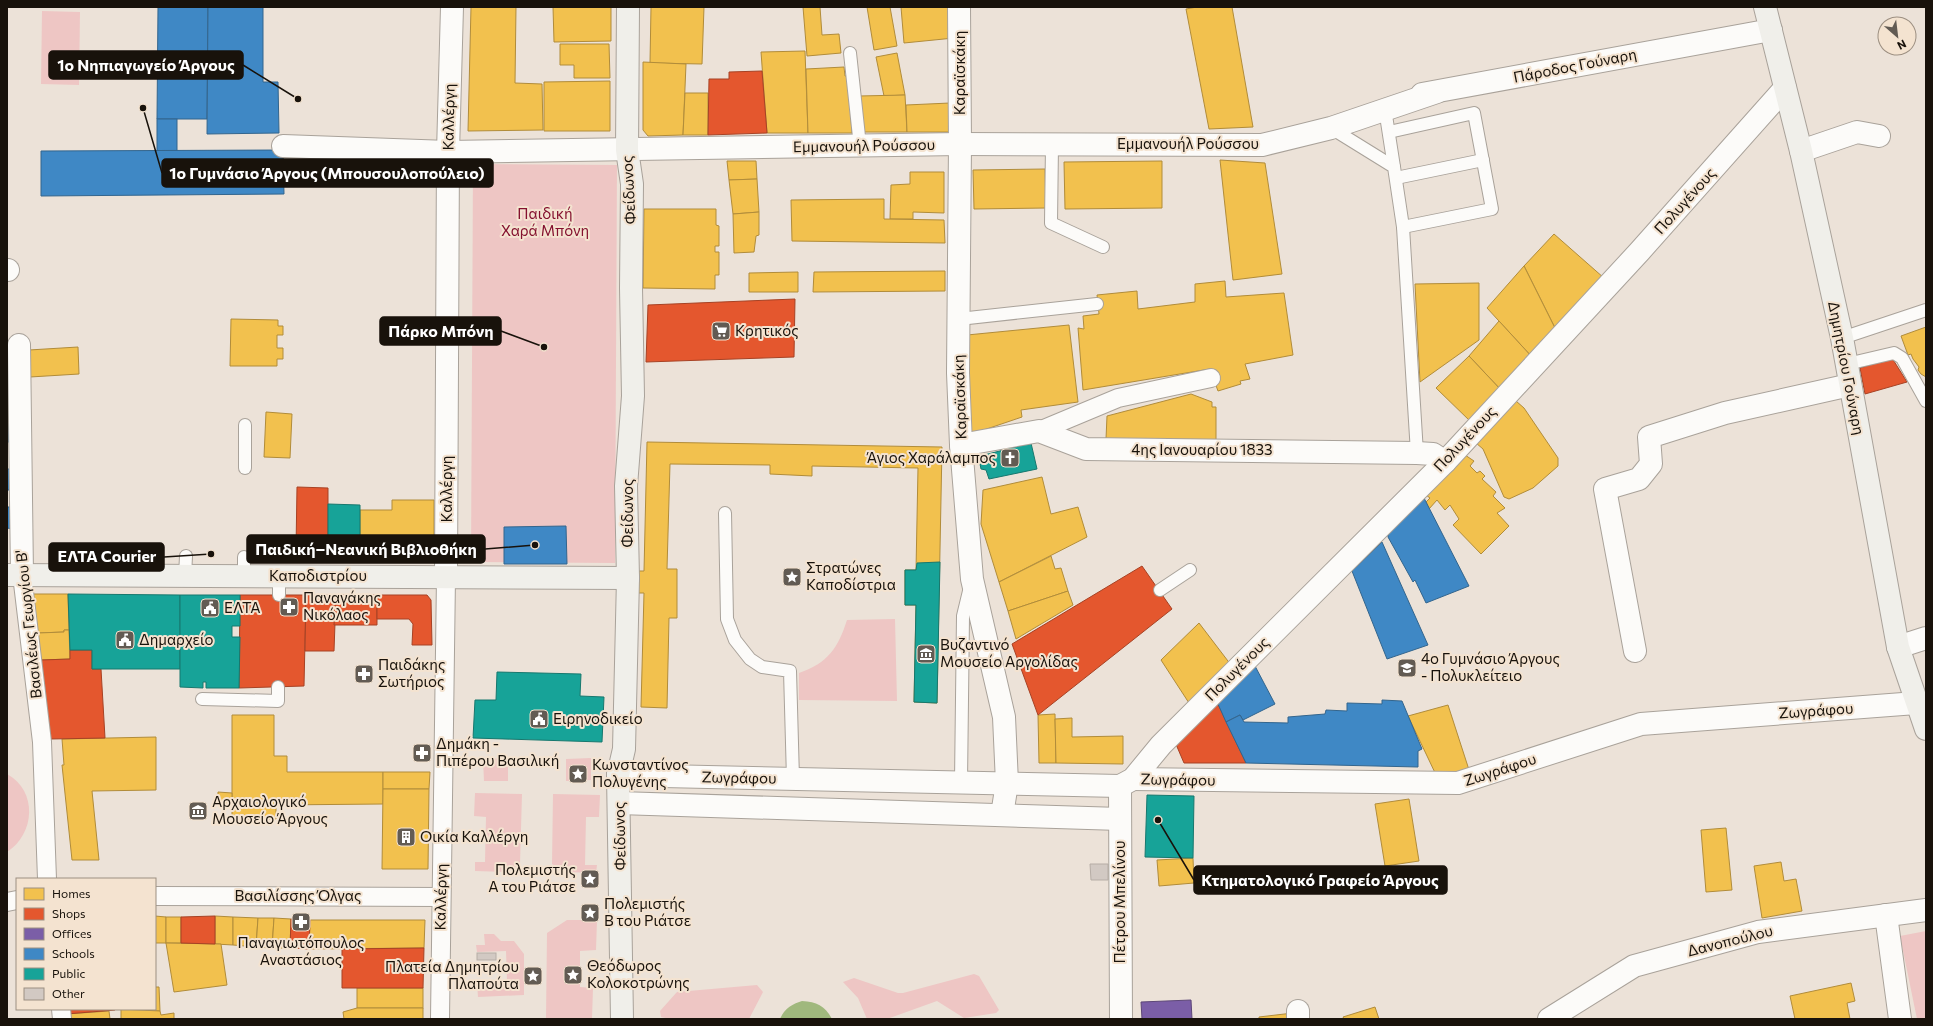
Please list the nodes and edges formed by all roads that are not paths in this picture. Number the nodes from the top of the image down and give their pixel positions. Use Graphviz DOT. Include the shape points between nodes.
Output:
graph roads {
  1 [pos="452,7"];
  2 [pos="628,7"];
  3 [pos="959,7"];
  4 [pos="1765,7"];
  5 [pos="1771,30"];
  6 [pos="850,53"];
  7 [pos="1785,88"];
  8 [pos="1382,105"];
  9 [pos="1331,128"];
  10 [pos="1389,132"];
  11 [pos="1879,136"];
  12 [pos="960,144"];
  13 [pos="1052,145"];
  14 [pos="283,146"];
  15 [pos="860,146"];
  16 [pos="627,150"];
  17 [pos="1801,151"];
  18 [pos="448,152"];
  19 [pos="1483,160"];
  20 [pos="1395,172"];
  21 [pos="1404,227"];
  22 [pos="1103,247"];
  23 [pos="1097,304"];
  24 [pos="1926,310"];
  25 [pos="959,319"];
  26 [pos="1842,338"];
  27 [pos="19,345"];
  28 [pos="1846,364"];
  29 [pos="1211,378"];
  30 [pos="1850,385"];
  31 [pos="1926,401"];
  32 [pos="245,426"];
  33 [pos="1039,431"];
  34 [pos="961,446"];
  35 [pos="1417,453"];
  36 [pos="1445,462"];
  37 [pos="245,468"];
  38 [pos="725,513"];
  39 [pos="1190,570"];
  40 [pos="14,575"];
  41 [pos="446,577"];
  42 [pos="628,578"];
  43 [pos="972,579"];
  44 [pos="1160,590"];
  45 [pos="1926,638"];
  46 [pos="1898,647"];
  47 [pos="1635,651"];
  48 [pos="278,687"];
  49 [pos="202,699"];
  50 [pos="1916,703"];
  51 [pos="1926,729"];
  52 [pos="618,775"];
  53 [pos="802,779"];
  54 [pos="960,782"];
  55 [pos="1127,782"];
  56 [pos="1007,784"];
  57 [pos="619,803"];
  58 [pos="811,809"];
  59 [pos="1002,815"];
  60 [pos="1120,819"];
  61 [pos="47,878"];
  62 [pos="156,896"];
  63 [pos="442,897"];
  64 [pos="1926,910"];
  65 [pos="1886,915"];
  66 [pos="440,1019"];
  67 [pos="622,1019"];
  68 [pos="1121,1019"];
  69 [pos="1549,1019"];
  70 [pos="1900,1019"];
  1 -- 18 [label="street, Καλλέργη"];
  2 -- 16 [label="main road, Φείδωνος"];
  3 -- 12 [label="street, Καραϊσκάκη"];
  4 -- 5 [label="main road, Δημητρίου Γούναρη"];
  5 -- 7 [label="main road, Δημητρίου Γούναρη"];
  5 -- 8 [label="street, Πάροδος Γούναρη" via="1437,92"];
  6 -- 15 [label="lane"];
  7 -- 17 [label="main road, Δημητρίου Γούναρη"];
  7 -- 36 [label="street, Πολυγένους" via="1640,251"];
  8 -- 9 [label="street, Εμμανουήλ Ρούσσου"];
  8 -- 10 [label="lane"];
  9 -- 13 [label="street, Εμμανουήλ Ρούσσου" via="1262,145"];
  9 -- 20 [label="lane"];
  10 -- 19 [label="lane" via="1474,113"];
  10 -- 20 [label="lane"];
  11 -- 17 [label="street" via="1857,132"];
  12 -- 13 [label="street, Εμμανουήλ Ρούσσου"];
  12 -- 15 [label="street, Εμμανουήλ Ρούσσου"];
  12 -- 25 [label="street, Καραϊσκάκη"];
  13 -- 22 [label="lane" via="1051,223"];
  14 -- 18 [label="street, Εμμανουήλ Ρούσσου"];
  15 -- 16 [label="street, Εμμανουήλ Ρούσσου"];
  16 -- 18 [label="street, Εμμανουήλ Ρούσσου"];
  16 -- 42 [label="main road, Φείδωνος" via="632,184 633,396 626,486"];
  17 -- 26 [label="main road, Δημητρίου Γούναρη"];
  18 -- 41 [label="street, Καλλέργη"];
  19 -- 20 [label="lane"];
  19 -- 21 [label="lane" via="1492,209"];
  20 -- 21 [label="lane"];
  21 -- 35 [label="lane"];
  23 -- 25 [label="lane"];
  24 -- 26 [label="lane"];
  25 -- 34 [label="street, Καραϊσκάκη"];
  26 -- 28 [label="main road, Δημητρίου Γούναρη"];
  27 -- 40 [label="street, Βασιλέως Γεωργίου Β'"];
  28 -- 30 [label="main road, Δημητρίου Γούναρη"];
  28 -- 31 [label="lane" via="1894,353 1902,358"];
  29 -- 33 [label="street" via="1118,398"];
  30 -- 46 [label="main road, Δημητρίου Γούναρη"];
  30 -- 47 [label="street" via="1724,413 1649,437 1651,464 1639,479 1605,489"];
  32 -- 37 [label="lane"];
  33 -- 34 [label="street"];
  33 -- 35 [label="street, 4ης Ιανουαρίου 1833" via="1086,450"];
  34 -- 43 [label="street, Καραϊσκάκη"];
  35 -- 36 [label="street, 4ης Ιανουαρίου 1833" via="1433,454"];
  36 -- 55 [label="street, Πολυγένους"];
  38 -- 53 [label="lane" via="726,619 735,640 750,659 762,667 790,671"];
  39 -- 44 [label="lane"];
  40 -- 41 [label="main road, Καποδιστρίου" via="137,565 244,566 279,586"];
  40 -- 61 [label="street, Βασιλέως Γεωργίου Β'" via="42,742"];
  41 -- 42 [label="main road, Καποδιστρίου"];
  41 -- 63 [label="street, Καλλέργη"];
  42 -- 52 [label="main road, Φείδωνος" via="624,749"];
  43 -- 54 [label="lane" via="963,616"];
  43 -- 56 [label="street, Καραϊσκάκη" via="1004,717"];
  45 -- 46 [label="street"];
  46 -- 50 [label="main road, Δημητρίου Γούναρη"];
  48 -- 49 [label="lane" via="278,702"];
  50 -- 51 [label="main road, Δημητρίου Γούναρη"];
  50 -- 55 [label="street, Ζωγράφου" via="1641,724 1458,783"];
  52 -- 53 [label="street, Ζωγράφου"];
  52 -- 57 [label="main road, Φείδωνος"];
  53 -- 54 [label="street, Ζωγράφου"];
  53 -- 58 [label="street"];
  54 -- 56 [label="street, Ζωγράφου"];
  55 -- 56 [label="street, Ζωγράφου"];
  55 -- 60 [label="street, Πέτρου Μπελίνου"];
  56 -- 59 [label="street"];
  57 -- 58 [label="street, Ζωγράφου"];
  57 -- 67 [label="main road, Φείδωνος"];
  58 -- 59 [label="street, Ζωγράφου"];
  59 -- 60 [label="street, Ζωγράφου"];
  60 -- 68 [label="street, Πέτρου Μπελίνου"];
  62 -- 63 [label="street, Βασιλίσσης Όλγας"];
  63 -- 66 [label="street, Καλλέργη"];
  64 -- 65 [label="street, Δανοπούλου"];
  65 -- 69 [label="street, Δανοπούλου" via="1758,932 1634,966"];
  65 -- 70 [label="street"];
}
